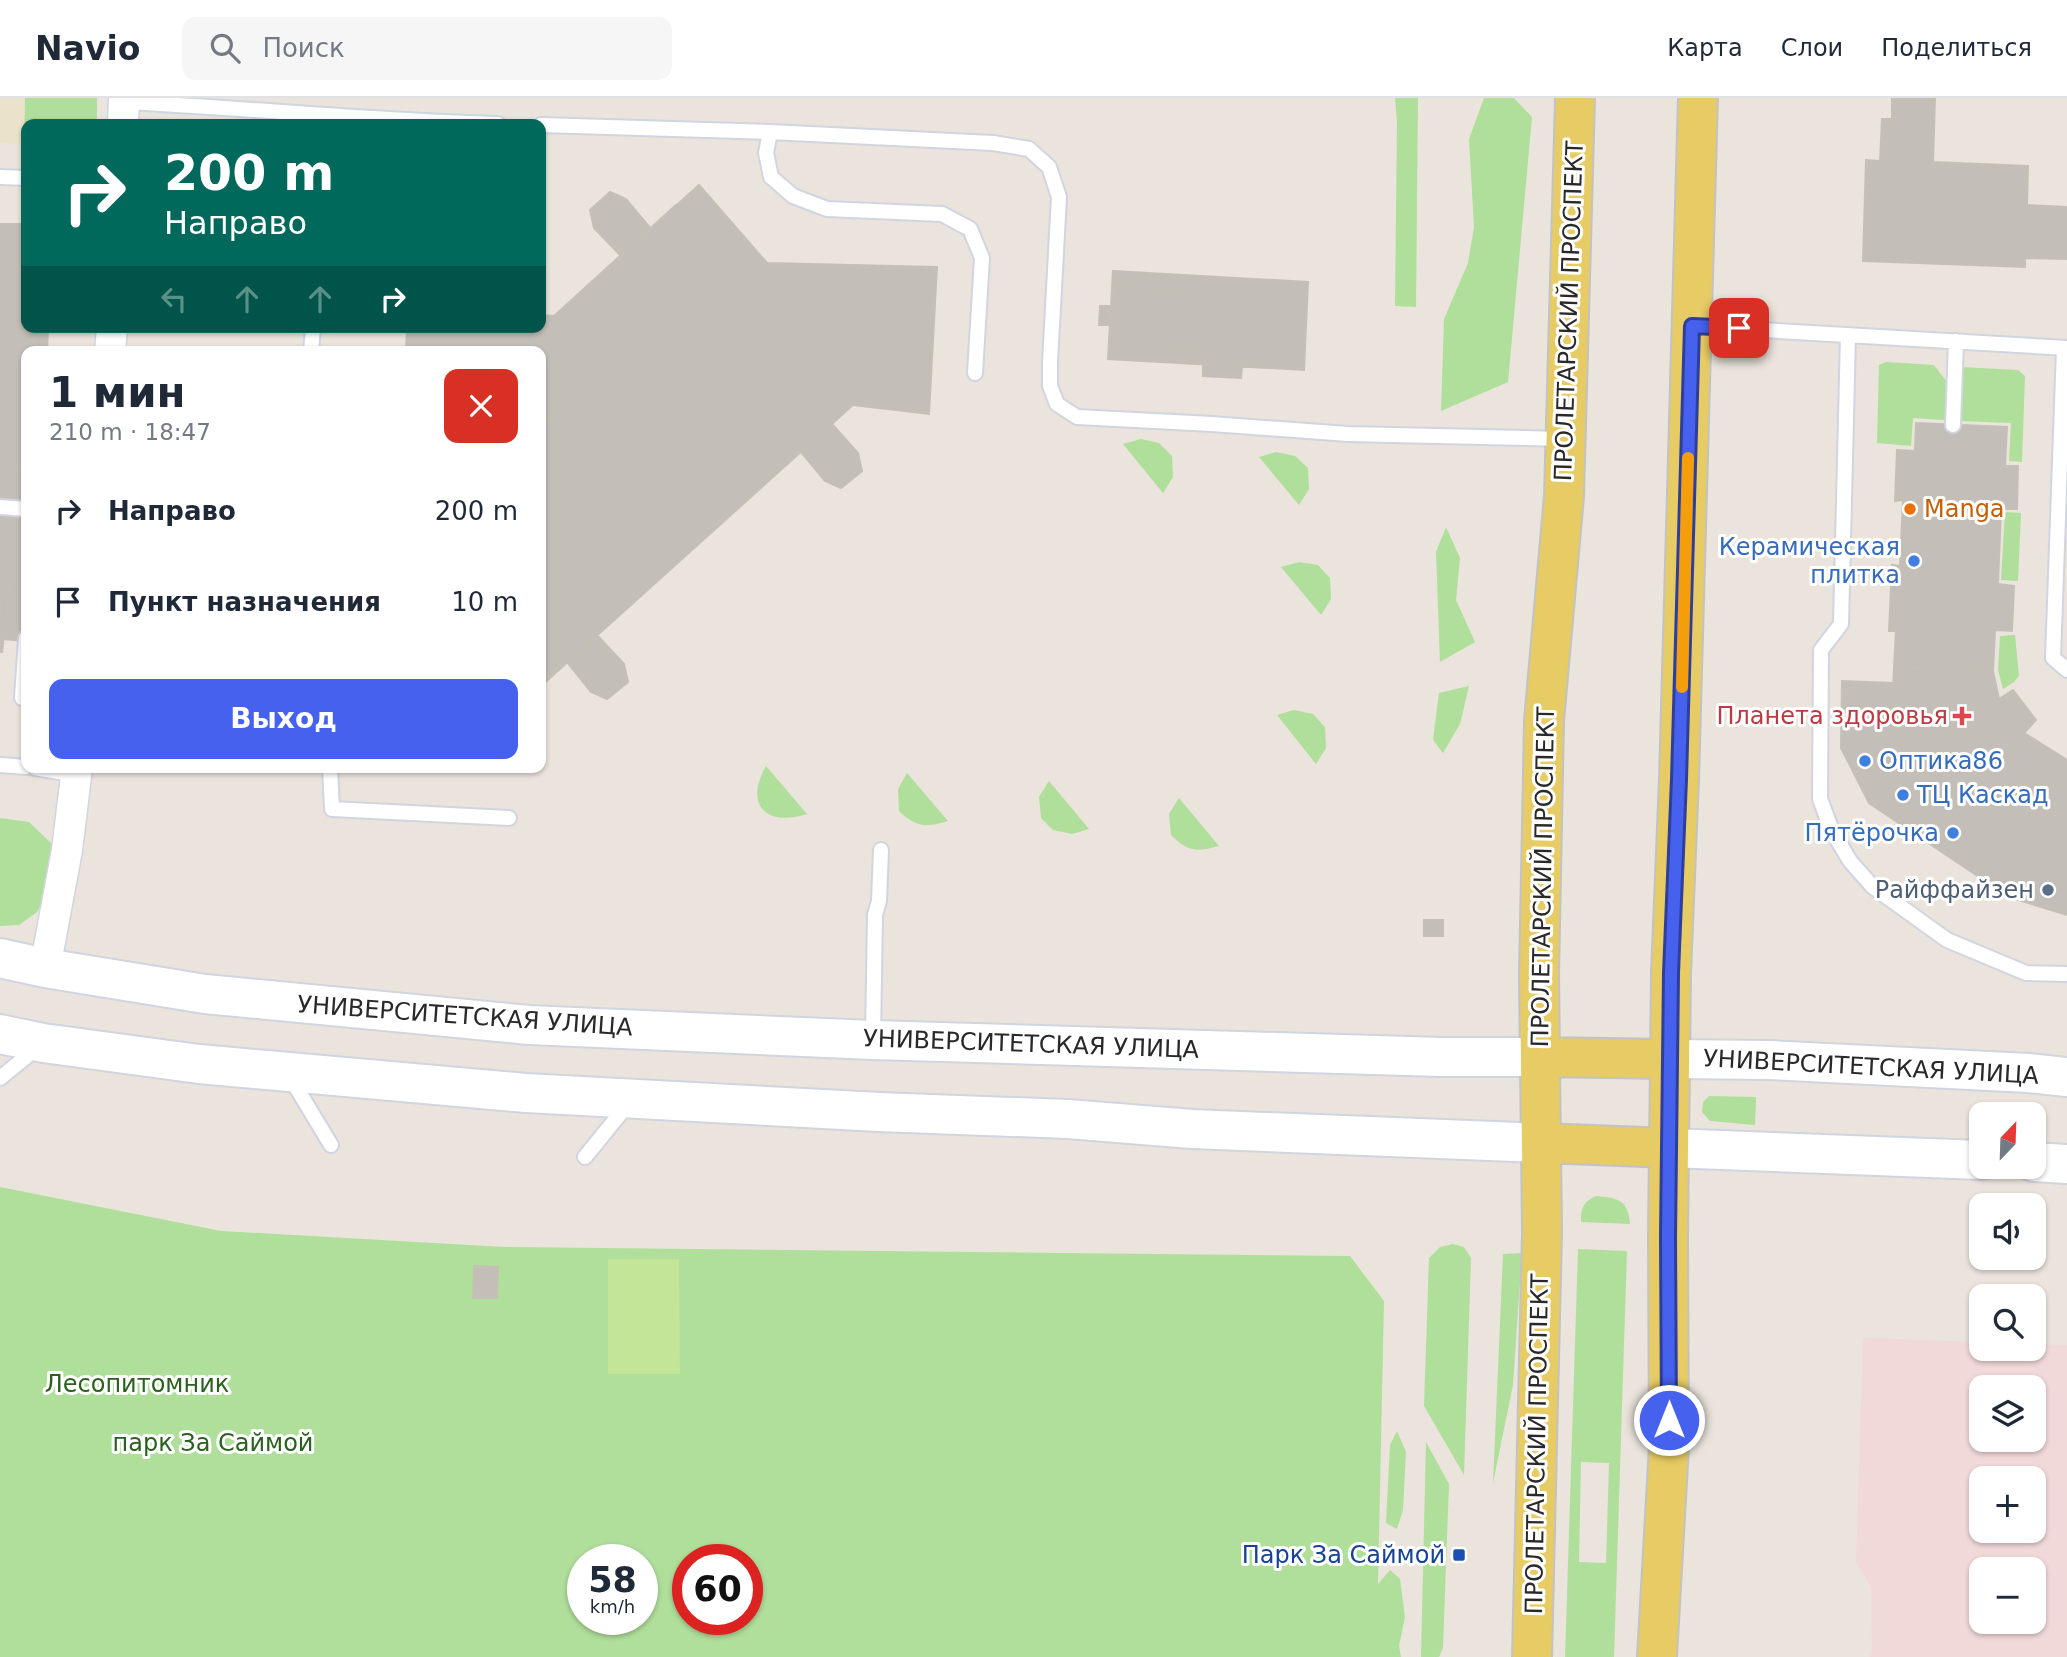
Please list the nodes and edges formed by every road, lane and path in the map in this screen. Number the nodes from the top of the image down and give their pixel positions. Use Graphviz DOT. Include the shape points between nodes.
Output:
graph roads {
  1 [pos="1575,98"];
  2 [pos="1699,98"];
  3 [pos="123,108"];
  4 [pos="354,119"];
  5 [pos="546,125"];
  6 [pos="771,132"];
  7 [pos="0,177"];
  8 [pos="21,178"];
  9 [pos="1692,326"];
  10 [pos="1848,335"];
  11 [pos="1956,341"];
  12 [pos="2065,348"];
  13 [pos="975,373"];
  14 [pos="1953,425"];
  15 [pos="1565,439"];
  16 [pos="0,507"];
  17 [pos="21,509"];
  18 [pos="2067,670"];
  19 [pos="0,765"];
  20 [pos="21,767"];
  21 [pos="77,773"];
  22 [pos="330,773"];
  23 [pos="509,818"];
  24 [pos="881,850"];
  25 [pos="0,958"];
  26 [pos="45,968"];
  27 [pos="2067,974"];
  28 [pos="0,1034"];
  29 [pos="873,1040"];
  30 [pos="43,1043"];
  31 [pos="1541,1057"];
  32 [pos="1670,1059"];
  33 [pos="287,1073"];
  34 [pos="2067,1077"];
  35 [pos="0,1078"];
  36 [pos="633,1098"];
  37 [pos="1542,1143"];
  38 [pos="331,1145"];
  39 [pos="1669,1148"];
  40 [pos="585,1157"];
  41 [pos="1969,1160"];
  42 [pos="2046,1163"];
  43 [pos="2067,1164"];
  44 [pos="1532,1657"];
  45 [pos="1657,1657"];
  1 -- 15 [label="main road, ПРОЛЕТАРСКИЙ ПРОСПЕКТ"];
  2 -- 9 [label="main road"];
  3 -- 4 [label="lane" via="225,107"];
  5 -- 6 [label="lane"];
  6 -- 13 [label="lane" via="766,153 771,177 793,196 827,209 942,214 970,229 982,258"];
  6 -- 15 [label="lane" via="993,143 1029,149 1049,167 1059,197 1051,386 1057,404 1077,417 1349,434"];
  7 -- 8 [label="lane"];
  9 -- 10 [label="lane"];
  9 -- 32 [label="main road"];
  10 -- 11 [label="lane"];
  10 -- 27 [label="lane" via="1841,624 1821,650 1820,799 1832,831 1871,886 1947,940 2026,973"];
  11 -- 12 [label="lane"];
  11 -- 14 [label="lane"];
  12 -- 18 [label="lane" via="2053,659"];
  15 -- 31 [label="main road, ПРОЛЕТАРСКИЙ ПРОСПЕКТ" via="1544,721"];
  16 -- 17 [label="lane"];
  19 -- 20 [label="lane"];
  21 -- 26 [label="street"];
  22 -- 23 [label="lane" via="332,809"];
  24 -- 29 [label="lane"];
  25 -- 26 [label="main road, УНИВЕРСИТЕТСКАЯ УЛИЦА"];
  26 -- 29 [label="main road, УНИВЕРСИТЕТСКАЯ УЛИЦА" via="205,994 529,1025"];
  28 -- 30 [label="main road"];
  29 -- 31 [label="main road, УНИВЕРСИТЕТСКАЯ УЛИЦА"];
  30 -- 33 [label="main road"];
  30 -- 35 [label="lane"];
  31 -- 32 [label="main road, УНИВЕРСИТЕТСКАЯ УЛИЦА"];
  31 -- 37 [label="main road, ПРОЛЕТАРСКИЙ ПРОСПЕКТ"];
  32 -- 34 [label="main road, УНИВЕРСИТЕТСКАЯ УЛИЦА"];
  32 -- 39 [label="main road"];
  33 -- 36 [label="main road"];
  33 -- 38 [label="lane"];
  36 -- 37 [label="main road"];
  36 -- 40 [label="lane"];
  37 -- 39 [label="main road"];
  37 -- 44 [label="main road, ПРОЛЕТАРСКИЙ ПРОСПЕКТ"];
  39 -- 41 [label="main road"];
  39 -- 45 [label="main road" via="1669,1446"];
  42 -- 43 [label="main road"];
}
